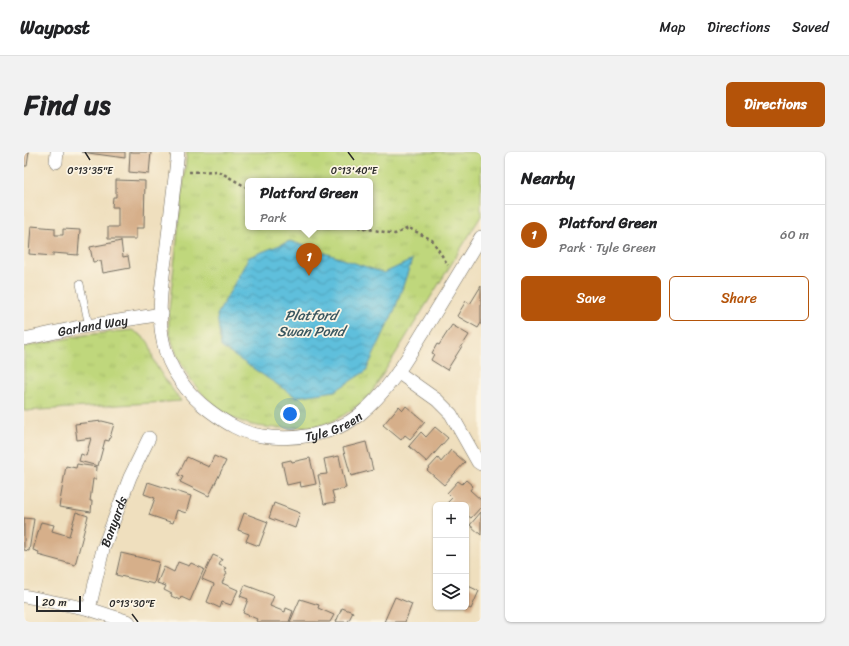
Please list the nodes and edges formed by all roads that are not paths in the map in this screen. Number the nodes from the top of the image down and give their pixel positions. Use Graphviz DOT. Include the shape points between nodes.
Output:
graph roads {
  1 [pos="178,152"];
  2 [pos="481,236"];
  3 [pos="80,284"];
  4 [pos="162,314"];
  5 [pos="89,326"];
  6 [pos="24,340"];
  7 [pos="399,373"];
  8 [pos="149,438"];
  9 [pos="481,464"];
  10 [pos="24,596"];
  11 [pos="89,609"];
  12 [pos="130,622"];
  1 -- 4 [label="street, Tyle Green" via="162,287"];
  2 -- 7 [label="street, Tyle Green"];
  3 -- 5 [label="lane"];
  4 -- 5 [label="street, Garland Way"];
  4 -- 7 [label="street, Tyle Green" via="163,343 183,384 198,402 223,421 248,434 288,437 334,429 358,416"];
  5 -- 6 [label="street, Garland Way"];
  7 -- 9 [label="street" via="437,400 451,414"];
  8 -- 11 [label="street, Banyards" via="130,477 103,549"];
  10 -- 11 [label="street"];
  11 -- 12 [label="street"];
}
